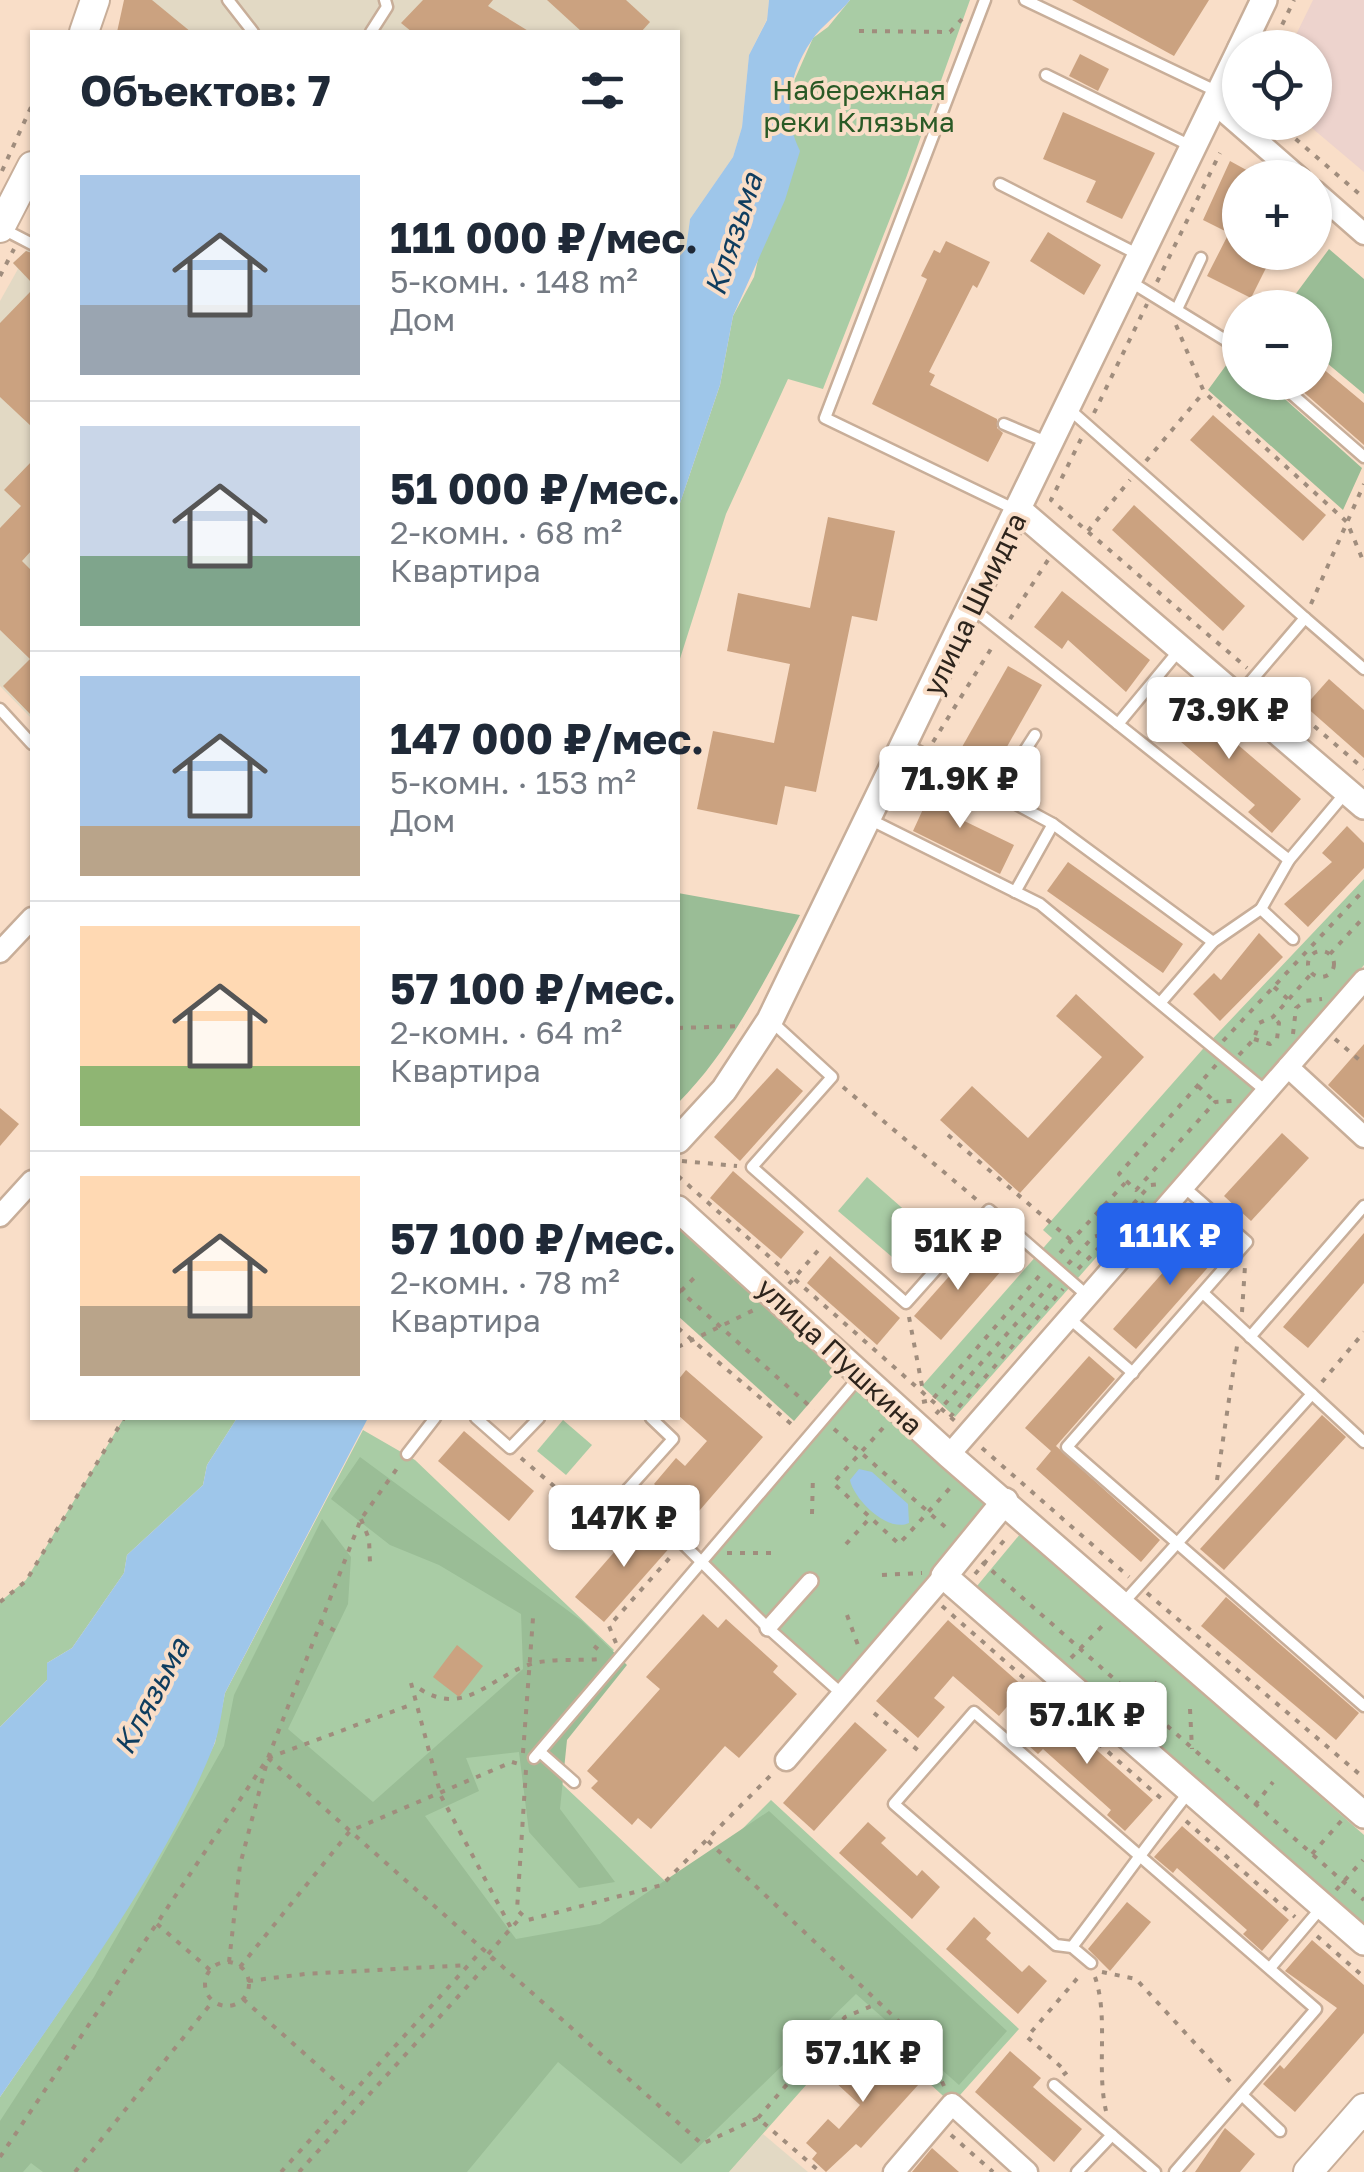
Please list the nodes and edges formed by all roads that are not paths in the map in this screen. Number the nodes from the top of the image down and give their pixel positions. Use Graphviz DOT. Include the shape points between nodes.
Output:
graph roads {
  1 [pos="95,0"];
  2 [pos="228,0"];
  3 [pos="385,0"];
  4 [pos="986,0"];
  5 [pos="1025,0"];
  6 [pos="1264,0"];
  7 [pos="85,30"];
  8 [pos="251,30"];
  9 [pos="371,30"];
  10 [pos="1250,30"];
  11 [pos="1046,75"];
  12 [pos="1222,86"];
  13 [pos="1216,98"];
  14 [pos="1193,148"];
  15 [pos="1281,160"];
  16 [pos="30,171"];
  17 [pos="1000,184"];
  18 [pos="1332,206"];
  19 [pos="1364,234"];
  20 [pos="5,235"];
  21 [pos="30,243"];
  22 [pos="1142,256"];
  23 [pos="1200,258"];
  24 [pos="1130,281"];
  25 [pos="1172,306"];
  26 [pos="1222,338"];
  27 [pos="1299,400"];
  28 [pos="1069,409"];
  29 [pos="1004,424"];
  30 [pos="1052,444"];
  31 [pos="1364,457"];
  32 [pos="1020,511"];
  33 [pos="971,608"];
  34 [pos="1305,618"];
  35 [pos="1182,647"];
  36 [pos="1364,669"];
  37 [pos="1238,696"];
  38 [pos="0,709"];
  39 [pos="1118,724"];
  40 [pos="1035,735"];
  41 [pos="30,742"];
  42 [pos="905,744"];
  43 [pos="998,794"];
  44 [pos="1356,798"];
  45 [pos="868,819"];
  46 [pos="1053,824"];
  47 [pos="1289,860"];
  48 [pos="1015,892"];
  49 [pos="1261,909"];
  50 [pos="30,920"];
  51 [pos="1294,939"];
  52 [pos="1213,942"];
  53 [pos="0,952"];
  54 [pos="1364,980"];
  55 [pos="1161,1002"];
  56 [pos="761,1023"];
  57 [pos="1287,1058"];
  58 [pos="1259,1085"];
  59 [pos="1364,1137"];
  60 [pos="680,1138"];
  61 [pos="30,1183"];
  62 [pos="1178,1184"];
  63 [pos="1364,1206"];
  64 [pos="680,1211"];
  65 [pos="0,1216"];
  66 [pos="1202,1293"];
  67 [pos="1089,1297"];
  68 [pos="1070,1319"];
  69 [pos="1250,1337"];
  70 [pos="1133,1373"];
  71 [pos="861,1374"];
  72 [pos="1312,1394"];
  73 [pos="432,1420"];
  74 [pos="478,1420"];
  75 [pos="536,1420"];
  76 [pos="653,1420"];
  77 [pos="1364,1442"];
  78 [pos="407,1454"];
  79 [pos="949,1454"];
  80 [pos="628,1488"];
  81 [pos="1004,1501"];
  82 [pos="602,1520"];
  83 [pos="1177,1545"];
  84 [pos="703,1562"];
  85 [pos="810,1581"];
  86 [pos="939,1583"];
  87 [pos="1131,1594"];
  88 [pos="768,1628"];
  89 [pos="842,1694"];
  90 [pos="1362,1699"];
  91 [pos="786,1760"];
  92 [pos="574,1782"];
  93 [pos="1182,1801"];
  94 [pos="1361,1805"];
  95 [pos="1139,1852"];
  96 [pos="1323,1906"];
  97 [pos="1364,1942"];
  98 [pos="1072,1947"];
  99 [pos="1091,1963"];
  100 [pos="1270,1968"];
  101 [pos="1054,2085"];
  102 [pos="1242,2095"];
  103 [pos="1364,2108"];
  104 [pos="1280,2131"];
  105 [pos="1112,2135"];
  106 [pos="894,2172"];
  107 [pos="1027,2172"];
  108 [pos="1077,2172"];
  109 [pos="1155,2172"];
  110 [pos="1175,2172"];
  111 [pos="1308,2172"];
  1 -- 7 [label="main road"];
  2 -- 8 [label="lane"];
  3 -- 9 [label="lane"];
  4 -- 32 [label="lane" via="825,418"];
  5 -- 13 [label="lane"];
  6 -- 10 [label="street, улица Шмидта"];
  11 -- 14 [label="lane"];
  12 -- 13 [label="street, улица Шмидта"];
  13 -- 14 [label="street, улица Шмидта"];
  13 -- 15 [label="street"];
  14 -- 22 [label="street, улица Шмидта"];
  16 -- 20 [label="main road"];
  17 -- 22 [label="lane"];
  18 -- 19 [label="street"];
  20 -- 21 [label="lane"];
  22 -- 24 [label="street, улица Шмидта"];
  23 -- 25 [label="lane"];
  24 -- 25 [label="lane"];
  24 -- 28 [label="street, улица Шмидта"];
  25 -- 26 [label="lane"];
  27 -- 31 [label="lane"];
  28 -- 30 [label="street, улица Шмидта"];
  28 -- 34 [label="lane"];
  29 -- 30 [label="lane"];
  30 -- 32 [label="street, улица Шмидта"];
  32 -- 33 [label="street, улица Шмидта"];
  32 -- 35 [label="street"];
  33 -- 39 [label="lane"];
  33 -- 42 [label="street, улица Шмидта"];
  34 -- 36 [label="lane"];
  34 -- 37 [label="lane"];
  35 -- 37 [label="street"];
  35 -- 39 [label="lane"];
  37 -- 44 [label="street"];
  38 -- 41 [label="lane"];
  39 -- 47 [label="lane"];
  40 -- 43 [label="lane"];
  42 -- 43 [label="lane"];
  42 -- 45 [label="street, улица Шмидта"];
  43 -- 46 [label="lane"];
  44 -- 47 [label="lane"];
  45 -- 48 [label="lane"];
  45 -- 56 [label="street, улица Шмидта"];
  46 -- 48 [label="lane"];
  46 -- 52 [label="lane"];
  47 -- 49 [label="lane"];
  48 -- 55 [label="lane" via="1040,904"];
  49 -- 51 [label="lane"];
  49 -- 52 [label="lane"];
  50 -- 53 [label="street"];
  52 -- 55 [label="lane"];
  54 -- 57 [label="street"];
  55 -- 58 [label="lane"];
  56 -- 60 [label="street, улица Шмидта" via="724,1090"];
  56 -- 67 [label="lane" via="832,1077 752,1167 906,1303 989,1210"];
  57 -- 58 [label="street"];
  57 -- 59 [label="street"];
  58 -- 62 [label="street"];
  61 -- 65 [label="street"];
  62 -- 66 [label="lane" via="1247,1242"];
  62 -- 67 [label="street"];
  63 -- 69 [label="lane"];
  64 -- 71 [label="street, улица Пушкина"];
  66 -- 69 [label="lane"];
  66 -- 70 [label="lane"];
  67 -- 68 [label="street"];
  68 -- 70 [label="lane"];
  68 -- 79 [label="street"];
  69 -- 72 [label="lane"];
  70 -- 83 [label="lane" via="1068,1447"];
  71 -- 79 [label="street, улица Пушкина"];
  71 -- 84 [label="lane"];
  72 -- 77 [label="lane"];
  72 -- 83 [label="lane"];
  73 -- 78 [label="lane"];
  74 -- 75 [label="lane" via="510,1448"];
  76 -- 80 [label="lane" via="673,1438"];
  79 -- 81 [label="street, улица Пушкина"];
  80 -- 82 [label="lane"];
  80 -- 84 [label="lane"];
  81 -- 86 [label="street"];
  81 -- 87 [label="street, улица Пушкина"];
  83 -- 87 [label="lane"];
  83 -- 90 [label="lane"];
  84 -- 88 [label="lane"];
  84 -- 92 [label="lane" via="533,1759"];
  85 -- 88 [label="street"];
  86 -- 89 [label="street"];
  86 -- 93 [label="street"];
  87 -- 94 [label="street"];
  88 -- 89 [label="lane"];
  89 -- 91 [label="street"];
  93 -- 95 [label="lane"];
  93 -- 96 [label="street"];
  95 -- 98 [label="lane"];
  95 -- 98 [label="lane" via="974,1712 894,1804 1056,1945"];
  95 -- 100 [label="lane"];
  96 -- 97 [label="street"];
  96 -- 100 [label="lane"];
  98 -- 99 [label="lane"];
  100 -- 102 [label="lane" via="1316,2009"];
  101 -- 105 [label="lane"];
  102 -- 104 [label="lane"];
  102 -- 110 [label="lane"];
  103 -- 111 [label="main road"];
  105 -- 108 [label="lane"];
  105 -- 109 [label="lane"];
  106 -- 107 [label="street" via="952,2104"];
}
